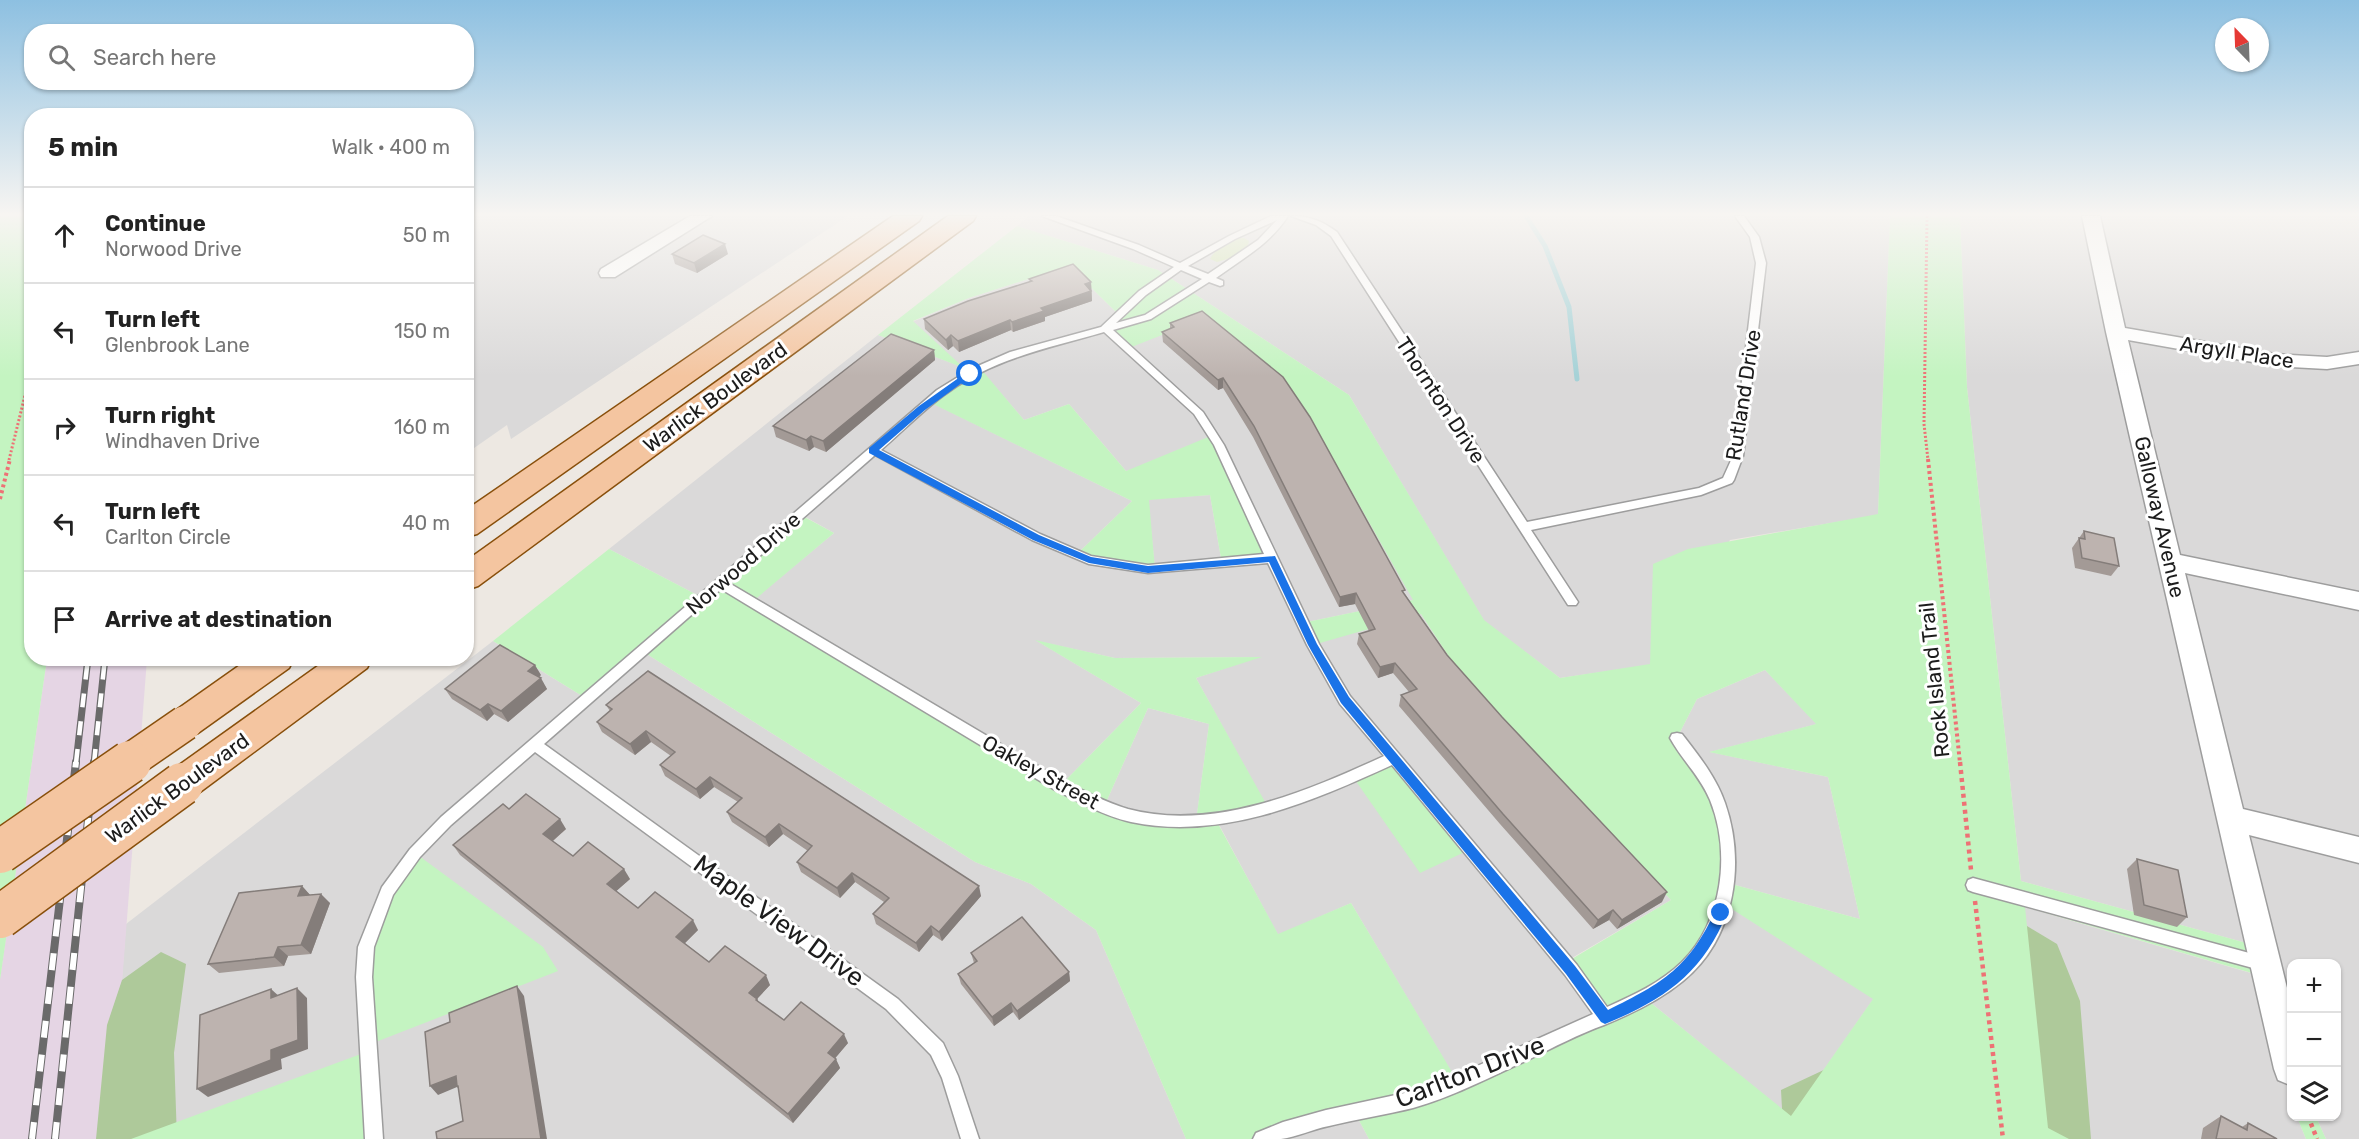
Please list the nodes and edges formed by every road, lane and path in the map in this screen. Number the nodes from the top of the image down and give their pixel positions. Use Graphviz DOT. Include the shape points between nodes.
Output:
graph roads {
  1 [pos="614,269"];
  2 [pos="833,269"];
  3 [pos="891,269"];
  4 [pos="1179,269"];
  5 [pos="1191,269"];
  6 [pos="1221,269"];
  7 [pos="1357,269"];
  8 [pos="1760,269"];
  9 [pos="1926,269"];
  10 [pos="2102,269"];
  11 [pos="608,273"];
  12 [pos="1209,277"];
  13 [pos="1220,283"];
  14 [pos="1105,328"];
  15 [pos="2116,332"];
  16 [pos="2359,358"];
  17 [pos="24,400"];
  18 [pos="873,450"];
  19 [pos="0,499"];
  20 [pos="474,520"];
  21 [pos="1524,527"];
  22 [pos="1272,558"];
  23 [pos="2170,561"];
  24 [pos="474,572"];
  25 [pos="720,583"];
  26 [pos="2359,601"];
  27 [pos="1572,602"];
  28 [pos="266,666"];
  29 [pos="344,666"];
  30 [pos="1677,738"];
  31 [pos="536,745"];
  32 [pos="1392,759"];
  33 [pos="2231,818"];
  34 [pos="2359,850"];
  35 [pos="0,852"];
  36 [pos="1973,885"];
  37 [pos="0,917"];
  38 [pos="2265,965"];
  39 [pos="1605,1017"];
  40 [pos="2290,1067"];
  41 [pos="2310,1121"];
  42 [pos="375,1139"];
  43 [pos="970,1139"];
  44 [pos="1262,1139"];
  45 [pos="2003,1139"];
  46 [pos="2317,1139"];
  1 -- 11 [label="street"];
  2 -- 20 [label="main road, Warlick Boulevard"];
  3 -- 24 [label="main road, Warlick Boulevard"];
  4 -- 14 [label="lane, Norwood Drive" via="1141,295"];
  5 -- 12 [label="lane"];
  6 -- 12 [label="lane, Norwood Drive"];
  7 -- 21 [label="lane, Thornton Drive"];
  8 -- 21 [label="lane, Rutland Drive" via="1738,456 1728,480 1701,491"];
  9 -- 36 [label="path, Rock Island Trail" via="1924,424"];
  10 -- 15 [label="street, Galloway Avenue"];
  12 -- 13 [label="lane"];
  12 -- 14 [label="lane, Norwood Drive" via="1148,317"];
  14 -- 18 [label="lane, Norwood Drive" via="1014,354 975,371 941,392"];
  14 -- 22 [label="lane" via="1198,412 1219,445"];
  15 -- 16 [label="street, Argyll Place" via="2275,360 2327,363"];
  15 -- 23 [label="street, Galloway Avenue"];
  17 -- 19 [label="path"];
  18 -- 22 [label="lane" via="1036,537 1089,560 1148,569"];
  18 -- 25 [label="lane, Norwood Drive"];
  21 -- 27 [label="lane, Thornton Drive"];
  22 -- 32 [label="lane" via="1329,675"];
  23 -- 26 [label="street"];
  23 -- 33 [label="street, Galloway Avenue"];
  25 -- 31 [label="lane, Norwood Drive"];
  25 -- 32 [label="lane, Oakley Street" via="1060,786 1092,803 1123,813 1178,821 1233,817 1269,809"];
  28 -- 35 [label="main road, bridge"];
  29 -- 37 [label="main road, Warlick Boulevard, bridge"];
  30 -- 39 [label="lane, Carlton Drive" via="1707,780 1719,807 1729,862 1723,903 1711,936 1672,981"];
  31 -- 42 [label="lane, Norwood Drive" via="446,821 415,853 387,892 366,947 364,977"];
  31 -- 43 [label="lane, Maple View Drive" via="892,1004 937,1049"];
  32 -- 39 [label="lane"];
  33 -- 34 [label="street"];
  33 -- 38 [label="street, Galloway Avenue"];
  36 -- 38 [label="lane"];
  36 -- 45 [label="path, Rock Island Trail"];
  38 -- 40 [label="street, Galloway Avenue"];
  39 -- 44 [label="lane, Carlton Drive" via="1414,1099 1326,1118"];
  41 -- 46 [label="path"];
}
